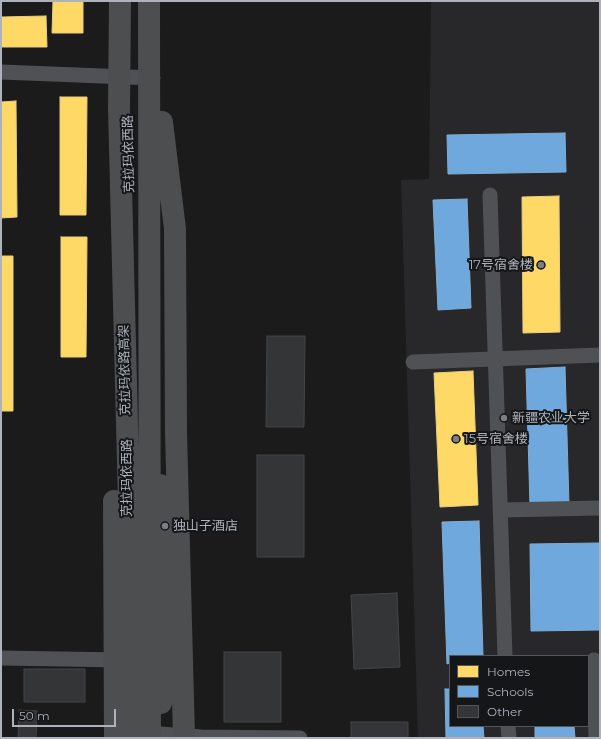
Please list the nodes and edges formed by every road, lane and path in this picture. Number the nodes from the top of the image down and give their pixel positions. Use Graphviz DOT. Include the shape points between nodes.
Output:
graph roads {
  1 [pos="110,1"];
  2 [pos="120,1"];
  3 [pos="126,1"];
  4 [pos="150,1"];
  5 [pos="153,1"];
  6 [pos="150,30"];
  7 [pos="1,72"];
  8 [pos="128,77"];
  9 [pos="153,78"];
  10 [pos="119,108"];
  11 [pos="490,195"];
  12 [pos="113,258"];
  13 [pos="600,355"];
  14 [pos="496,358"];
  15 [pos="413,362"];
  16 [pos="600,508"];
  17 [pos="501,510"];
  18 [pos="506,655"];
  19 [pos="1,658"];
  20 [pos="129,660"];
  21 [pos="594,660"];
  22 [pos="508,727"];
  23 [pos="157,737"];
  24 [pos="115,738"];
  25 [pos="133,738"];
  26 [pos="184,738"];
  27 [pos="300,738"];
  28 [pos="509,738"];
  29 [pos="596,738"];
  1 -- 12 [label="main road"];
  2 -- 10 [label="main road, 克拉玛依路高架"];
  3 -- 8 [label="main road, 克拉玛依西路"];
  4 -- 6 [label="main road, 克拉玛依路高架"];
  5 -- 9 [label="main road, 克拉玛依西路"];
  6 -- 23 [label="main road, 克拉玛依路高架"];
  6 -- 26 [label="main road" via="175,229 176,432"];
  7 -- 8 [label="street"];
  8 -- 9 [label="street"];
  8 -- 20 [label="main road, 克拉玛依西路" via="130,225 126,477"];
  9 -- 23 [label="main road, 克拉玛依西路" via="162,573"];
  10 -- 12 [label="main road"];
  10 -- 25 [label="main road, 克拉玛依路高架"];
  11 -- 14 [label="street"];
  12 -- 24 [label="main road"];
  13 -- 14 [label="street"];
  14 -- 15 [label="street"];
  14 -- 17 [label="street"];
  16 -- 17 [label="street"];
  17 -- 18 [label="street"];
  19 -- 20 [label="street"];
  20 -- 25 [label="main road, 克拉玛依西路"];
  21 -- 29 [label="street"];
  22 -- 28 [label="street"];
  23 -- 27 [label="street"];
}
